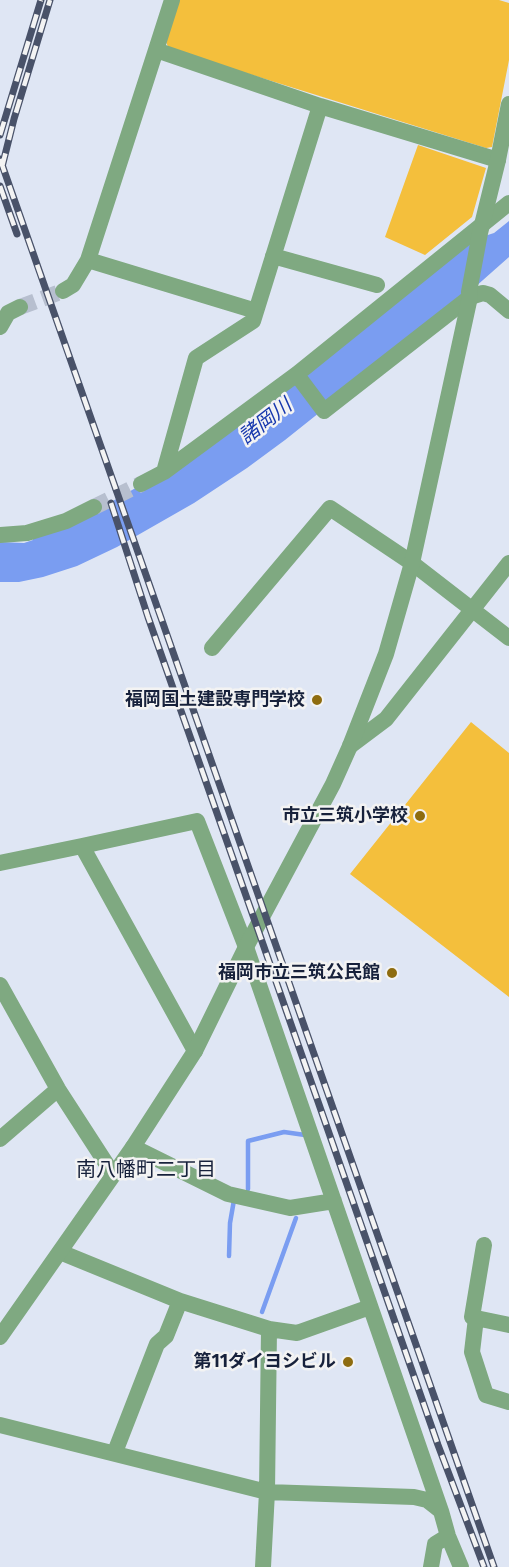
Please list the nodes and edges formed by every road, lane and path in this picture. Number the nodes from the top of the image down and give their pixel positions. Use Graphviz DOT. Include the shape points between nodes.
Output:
graph roads {
  1 [pos="172,0"];
  2 [pos="156,50"];
  3 [pos="509,104"];
  4 [pos="320,106"];
  5 [pos="498,160"];
  6 [pos="509,203"];
  7 [pos="481,229"];
  8 [pos="273,256"];
  9 [pos="88,260"];
  10 [pos="377,285"];
  11 [pos="63,291"];
  12 [pos="470,294"];
  13 [pos="20,307"];
  14 [pos="256,311"];
  15 [pos="509,311"];
  16 [pos="0,327"];
  17 [pos="297,375"];
  18 [pos="164,472"];
  19 [pos="141,484"];
  20 [pos="94,507"];
  21 [pos="0,535"];
  22 [pos="412,563"];
  23 [pos="509,563"];
  24 [pos="472,610"];
  25 [pos="509,638"];
  26 [pos="212,648"];
  27 [pos="350,746"];
  28 [pos="81,846"];
  29 [pos="0,863"];
  30 [pos="246,947"];
  31 [pos="0,985"];
  32 [pos="195,1051"];
  33 [pos="58,1089"];
  34 [pos="0,1138"];
  35 [pos="133,1147"];
  36 [pos="113,1174"];
  37 [pos="334,1201"];
  38 [pos="484,1245"];
  39 [pos="60,1252"];
  40 [pos="180,1301"];
  41 [pos="370,1307"];
  42 [pos="476,1318"];
  43 [pos="509,1325"];
  44 [pos="269,1329"];
  45 [pos="0,1337"];
  46 [pos="509,1402"];
  47 [pos="0,1425"];
  48 [pos="115,1452"];
  49 [pos="267,1492"];
  50 [pos="441,1511"];
  51 [pos="448,1536"];
  52 [pos="263,1567"];
  53 [pos="431,1567"];
  54 [pos="461,1567"];
  1 -- 2 [label="street"];
  2 -- 4 [label="street"];
  2 -- 9 [label="street"];
  3 -- 5 [label="street"];
  4 -- 5 [label="street"];
  4 -- 8 [label="street"];
  5 -- 7 [label="street"];
  6 -- 7 [label="street"];
  7 -- 12 [label="street"];
  7 -- 18 [label="street" via="297,374"];
  8 -- 10 [label="street"];
  8 -- 14 [label="street"];
  9 -- 11 [label="street" via="73,285"];
  9 -- 14 [label="street"];
  12 -- 15 [label="street" via="490,296"];
  12 -- 17 [label="street" via="324,411"];
  12 -- 22 [label="street"];
  13 -- 16 [label="street" via="8,313"];
  14 -- 18 [label="street" via="253,321 196,357"];
  18 -- 19 [label="street"];
  20 -- 21 [label="street" via="27,533"];
  22 -- 24 [label="street"];
  22 -- 26 [label="street" via="330,508"];
  22 -- 27 [label="street" via="386,654"];
  23 -- 24 [label="street"];
  24 -- 25 [label="street"];
  24 -- 27 [label="street" via="386,719"];
  27 -- 30 [label="street"];
  28 -- 29 [label="street"];
  28 -- 30 [label="street" via="196,820"];
  28 -- 32 [label="street"];
  30 -- 32 [label="street"];
  30 -- 37 [label="street"];
  31 -- 33 [label="street"];
  32 -- 35 [label="street"];
  33 -- 34 [label="street"];
  33 -- 36 [label="street"];
  35 -- 36 [label="street"];
  35 -- 37 [label="street" via="228,1194 290,1208"];
  36 -- 39 [label="street"];
  37 -- 41 [label="street"];
  38 -- 42 [label="street" via="472,1317"];
  39 -- 40 [label="street"];
  39 -- 45 [label="street"];
  40 -- 44 [label="street"];
  40 -- 48 [label="street" via="166,1336 157,1344"];
  41 -- 44 [label="street" via="297,1333"];
  41 -- 50 [label="street"];
  42 -- 43 [label="street"];
  42 -- 46 [label="street" via="472,1353 486,1395"];
  44 -- 49 [label="street"];
  47 -- 48 [label="street"];
  48 -- 49 [label="street"];
  49 -- 50 [label="street" via="414,1497 427,1500"];
  49 -- 52 [label="street"];
  50 -- 51 [label="street"];
  51 -- 53 [label="street" via="435,1544"];
  51 -- 54 [label="street"];
}
